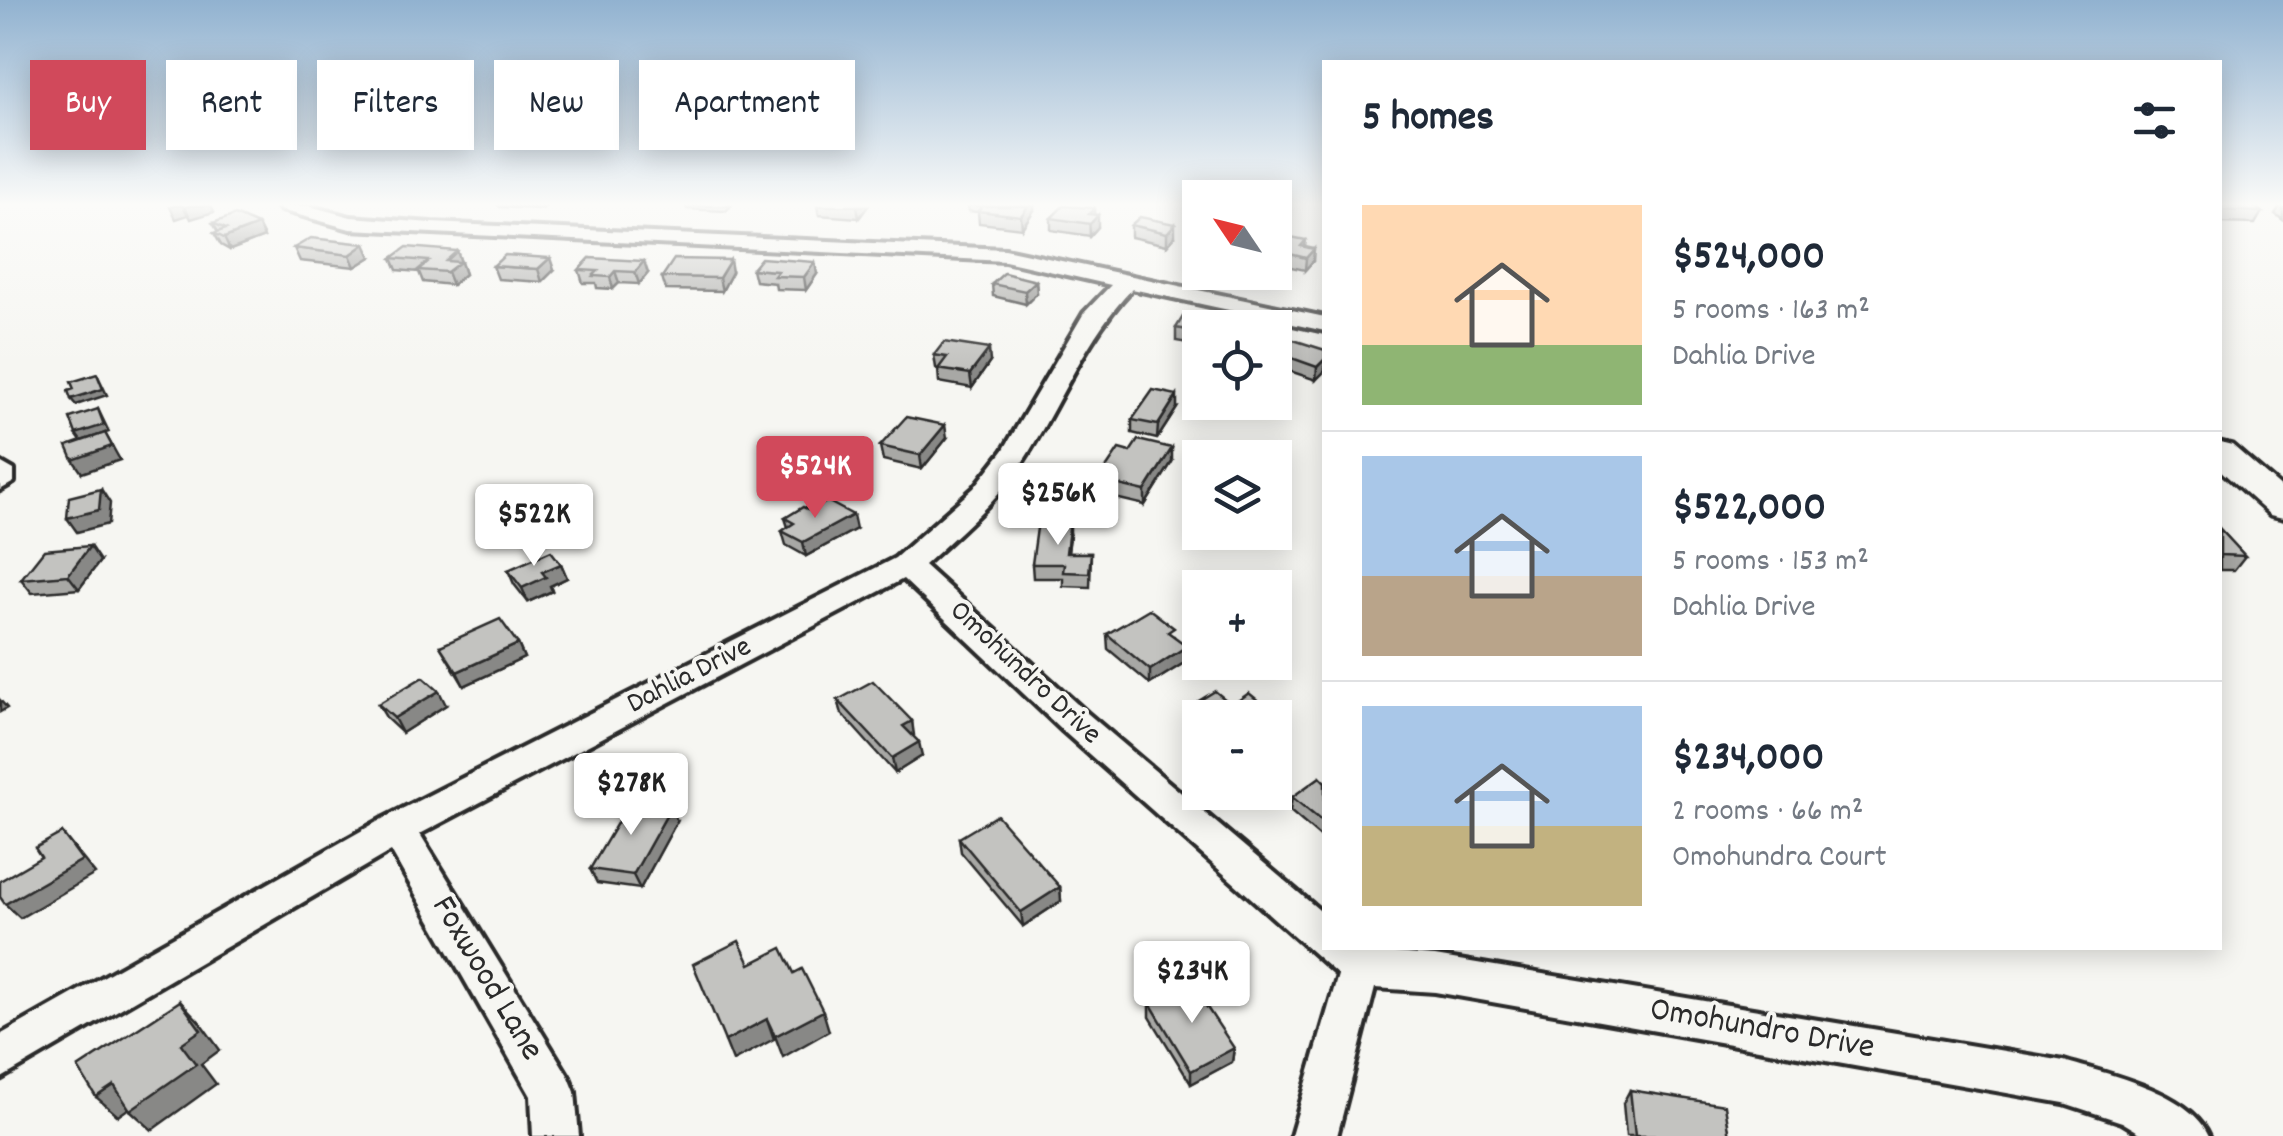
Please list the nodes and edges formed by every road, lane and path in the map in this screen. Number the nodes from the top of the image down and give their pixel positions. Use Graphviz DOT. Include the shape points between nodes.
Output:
graph roads {
  1 [pos="1030,259"];
  2 [pos="1129,279"];
  3 [pos="1322,323"];
  4 [pos="2222,454"];
  5 [pos="0,470"];
  6 [pos="0,482"];
  7 [pos="2283,507"];
  8 [pos="906,565"];
  9 [pos="396,829"];
  10 [pos="1322,936"];
  11 [pos="1347,958"];
  12 [pos="0,1058"];
  13 [pos="556,1136"];
  14 [pos="1314,1136"];
  15 [pos="2186,1136"];
  1 -- 2 [label="street"];
  2 -- 3 [label="street"];
  2 -- 8 [label="street, Dahlia Drive" via="1096,313 984,494"];
  4 -- 7 [label="main road"];
  5 -- 6 [label="street"];
  8 -- 9 [label="street, Dahlia Drive"];
  8 -- 10 [label="street, Omohundro Drive"];
  9 -- 12 [label="street, Dahlia Drive"];
  9 -- 13 [label="street, Foxwood Lane" via="553,1092"];
  11 -- 14 [label="street"];
  11 -- 15 [label="street, Omohundro Drive" via="2064,1082 2134,1104"];
}
